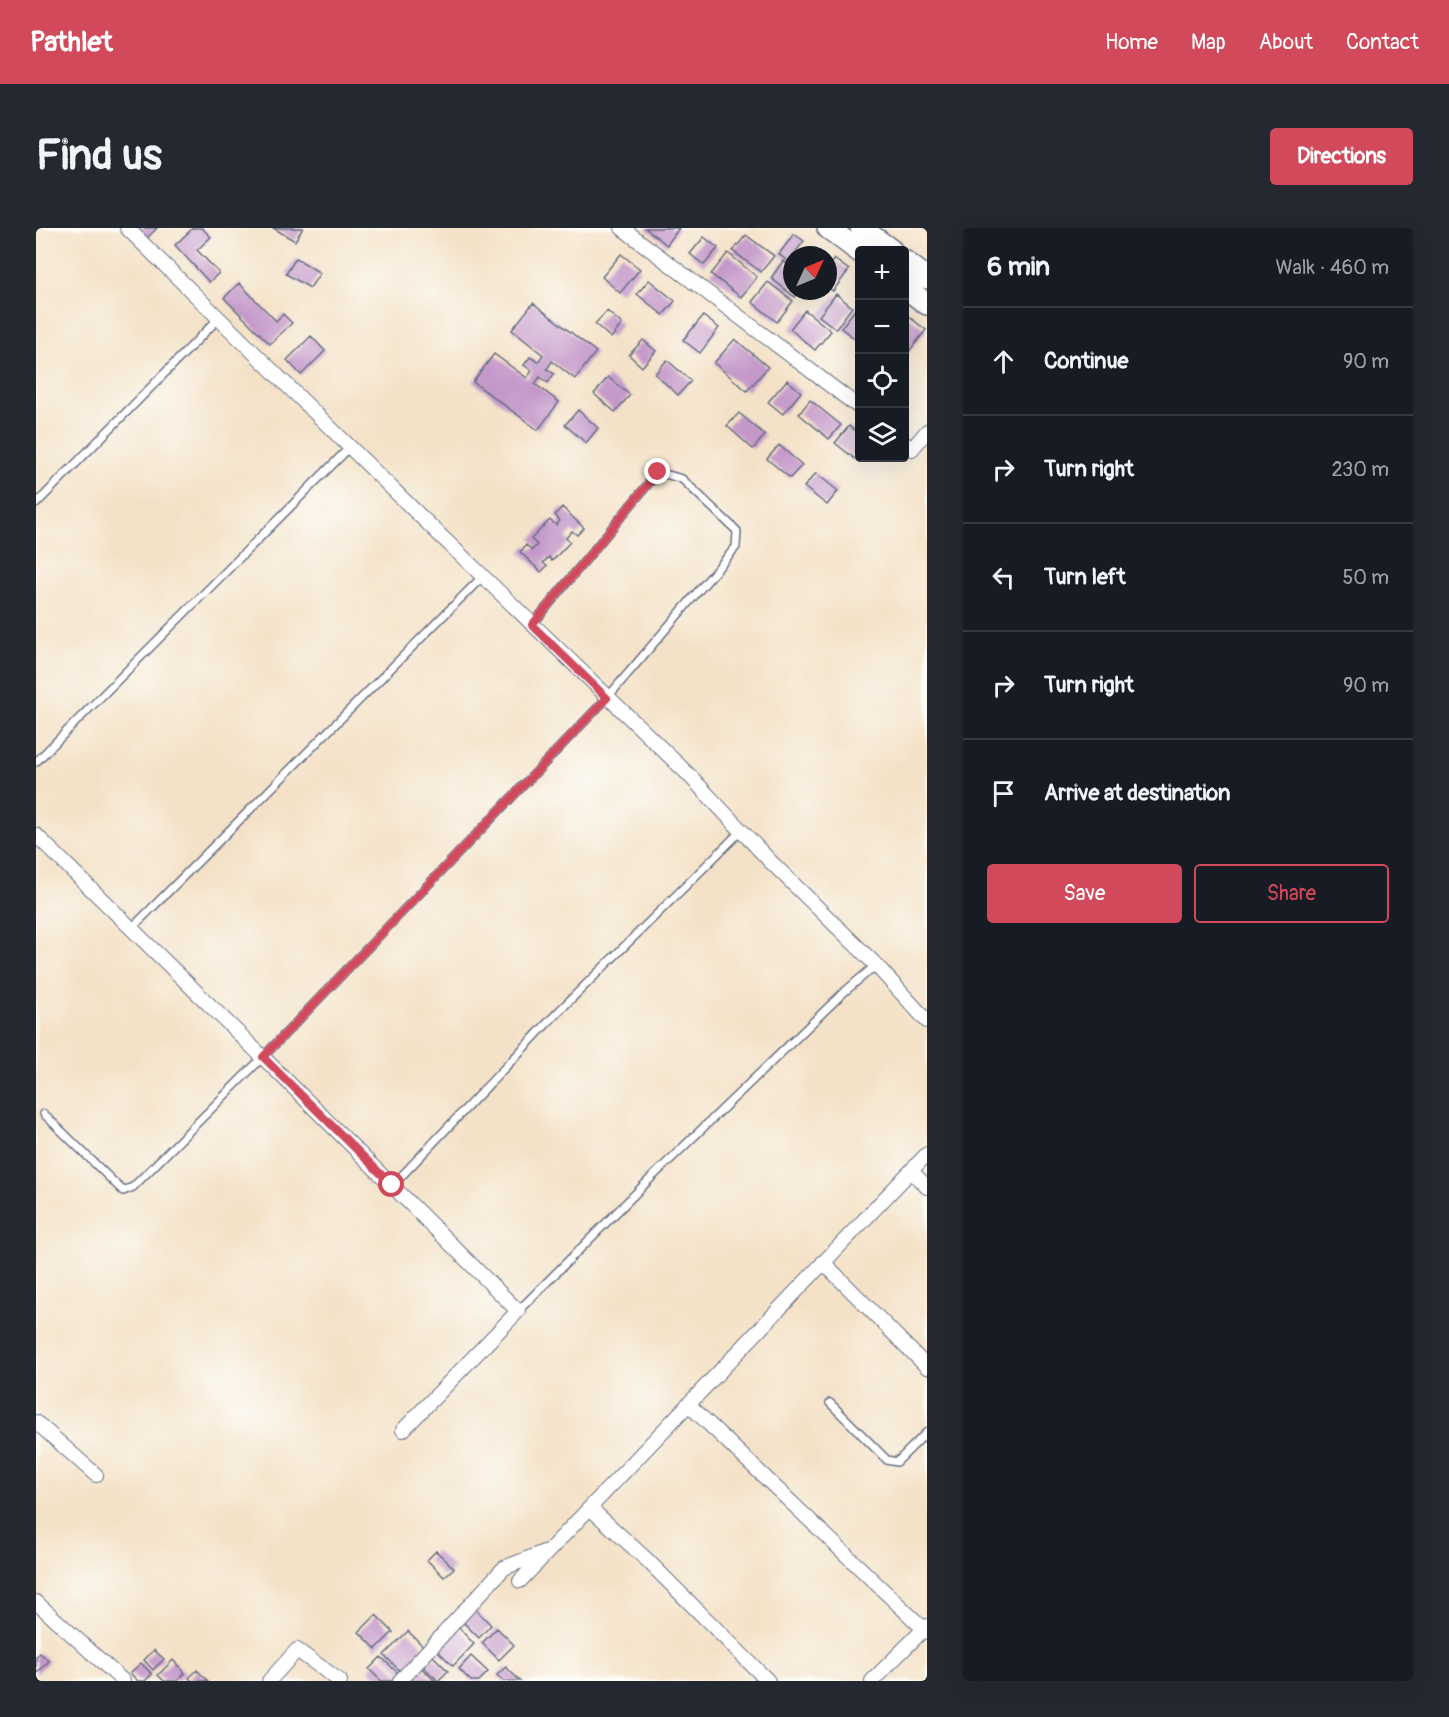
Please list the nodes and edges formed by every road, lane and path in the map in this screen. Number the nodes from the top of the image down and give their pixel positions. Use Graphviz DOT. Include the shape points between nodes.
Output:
graph roads {
  1 [pos="127,228"];
  2 [pos="622,228"];
  3 [pos="828,228"];
  4 [pos="861,228"];
  5 [pos="886,246"];
  6 [pos="855,248"];
  7 [pos="909,265"];
  8 [pos="927,278"];
  9 [pos="909,290"];
  10 [pos="927,304"];
  11 [pos="219,318"];
  12 [pos="855,404"];
  13 [pos="927,431"];
  14 [pos="350,447"];
  15 [pos="909,447"];
  16 [pos="36,504"];
  17 [pos="482,577"];
  18 [pos="532,625"];
  19 [pos="607,698"];
  20 [pos="36,762"];
  21 [pos="741,831"];
  22 [pos="36,835"];
  23 [pos="131,929"];
  24 [pos="876,965"];
  25 [pos="927,1021"];
  26 [pos="263,1057"];
  27 [pos="44,1114"];
  28 [pos="927,1154"];
  29 [pos="912,1172"];
  30 [pos="392,1185"];
  31 [pos="927,1187"];
  32 [pos="823,1262"];
  33 [pos="518,1311"];
  34 [pos="927,1367"];
  35 [pos="830,1403"];
  36 [pos="688,1404"];
  37 [pos="36,1422"];
  38 [pos="403,1430"];
  39 [pos="927,1432"];
  40 [pos="96,1475"];
  41 [pos="590,1508"];
  42 [pos="549,1550"];
  43 [pos="520,1581"];
  44 [pos="36,1602"];
  45 [pos="926,1629"];
  46 [pos="123,1681"];
  47 [pos="269,1681"];
  48 [pos="340,1681"];
  49 [pos="400,1681"];
  50 [pos="768,1681"];
  51 [pos="872,1681"];
  1 -- 11 [label="street"];
  2 -- 12 [label="street"];
  3 -- 6 [label="main road"];
  4 -- 5 [label="main road"];
  7 -- 8 [label="main road"];
  9 -- 10 [label="main road"];
  11 -- 14 [label="street"];
  11 -- 16 [label="lane"];
  13 -- 15 [label="street" via="912,449"];
  14 -- 17 [label="street"];
  14 -- 20 [label="lane"];
  17 -- 18 [label="street"];
  17 -- 23 [label="lane"];
  18 -- 19 [label="street"];
  18 -- 19 [label="lane" via="658,472 682,478 737,531 736,547"];
  19 -- 21 [label="street" via="688,774"];
  19 -- 26 [label="lane"];
  21 -- 24 [label="street"];
  21 -- 30 [label="lane"];
  22 -- 23 [label="street"];
  23 -- 26 [label="street"];
  24 -- 25 [label="street"];
  24 -- 33 [label="lane" via="651,1178"];
  26 -- 27 [label="lane" via="133,1187 123,1191"];
  26 -- 30 [label="street"];
  28 -- 29 [label="street"];
  29 -- 31 [label="street"];
  29 -- 32 [label="street"];
  30 -- 33 [label="street"];
  32 -- 34 [label="street"];
  32 -- 36 [label="street"];
  33 -- 38 [label="street"];
  35 -- 39 [label="lane" via="887,1460 897,1462"];
  36 -- 41 [label="street"];
  36 -- 45 [label="street"];
  37 -- 40 [label="street"];
  41 -- 42 [label="street"];
  41 -- 50 [label="street"];
  42 -- 43 [label="street"];
  42 -- 49 [label="street" via="504,1568"];
  44 -- 46 [label="street"];
  45 -- 51 [label="street"];
  47 -- 48 [label="street" via="297,1650"];
}
